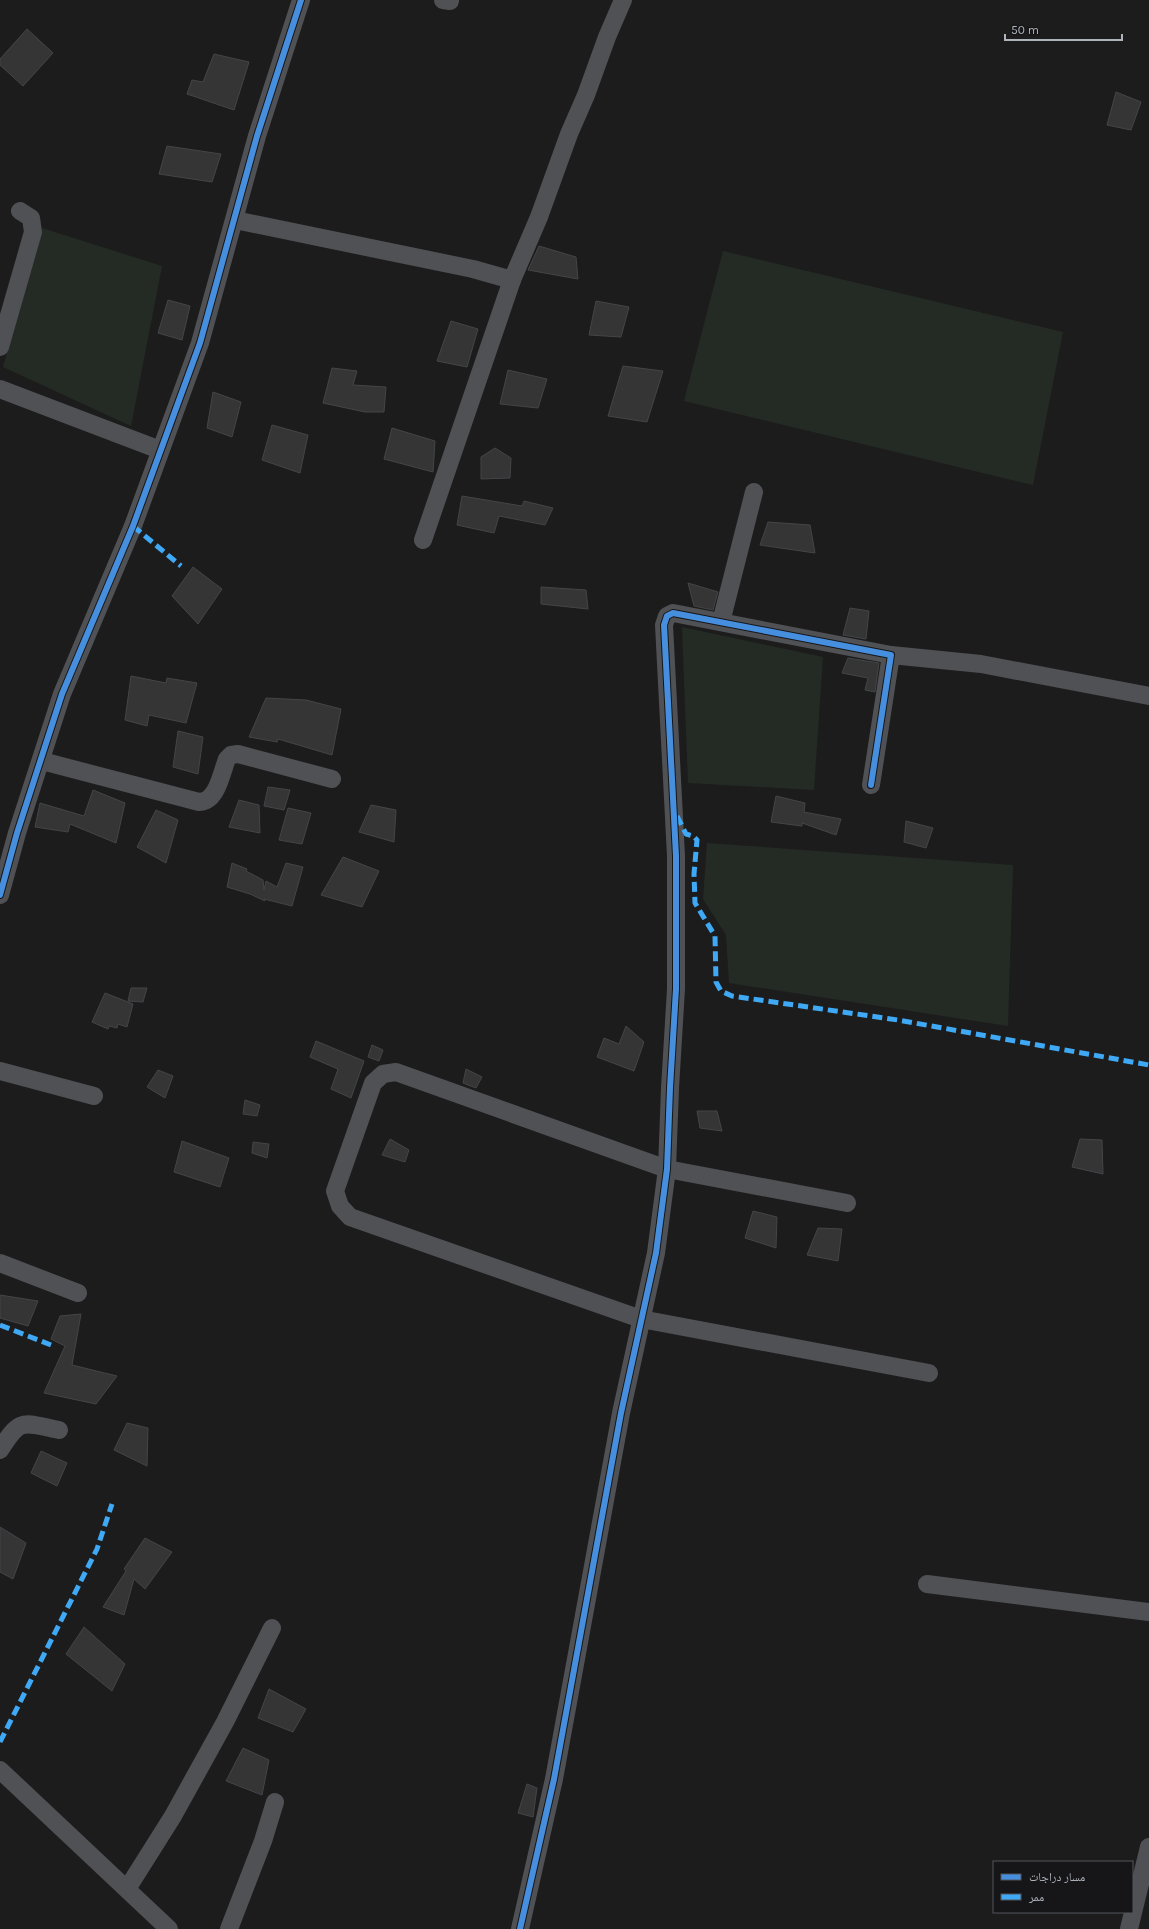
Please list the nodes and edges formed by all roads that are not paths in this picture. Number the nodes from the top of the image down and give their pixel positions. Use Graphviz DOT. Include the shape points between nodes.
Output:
graph roads {
  1 [pos="301,0"];
  2 [pos="623,0"];
  3 [pos="20,211"];
  4 [pos="235,220"];
  5 [pos="512,280"];
  6 [pos="0,347"];
  7 [pos="0,389"];
  8 [pos="160,450"];
  9 [pos="754,492"];
  10 [pos="423,540"];
  11 [pos="722,622"];
  12 [pos="891,655"];
  13 [pos="1149,696"];
  14 [pos="42,761"];
  15 [pos="332,779"];
  16 [pos="871,785"];
  17 [pos="0,895"];
  18 [pos="0,1071"];
  19 [pos="94,1096"];
  20 [pos="667,1169"];
  21 [pos="847,1203"];
  22 [pos="0,1263"];
  23 [pos="78,1293"];
  24 [pos="641,1318"];
  25 [pos="929,1373"];
  26 [pos="60,1430"];
  27 [pos="0,1450"];
  28 [pos="927,1584"];
  29 [pos="1149,1612"];
  30 [pos="272,1628"];
  31 [pos="0,1770"];
  32 [pos="275,1802"];
  33 [pos="1149,1847"];
  34 [pos="127,1889"];
  35 [pos="1133,1913"];
  36 [pos="1133,1913"];
  37 [pos="169,1929"];
  38 [pos="229,1929"];
  39 [pos="520,1929"];
  40 [pos="1129,1929"];
  1 -- 4 [label="street" via="257,136"];
  2 -- 5 [label="street"];
  3 -- 6 [label="street" via="31,218 33,232"];
  4 -- 5 [label="street" via="473,269"];
  4 -- 8 [label="street" via="200,343"];
  5 -- 10 [label="street"];
  7 -- 8 [label="street"];
  8 -- 14 [label="street" via="133,526 62,694"];
  9 -- 11 [label="street"];
  11 -- 12 [label="street"];
  11 -- 20 [label="street" via="673,613 667,616 664,625 676,856 676,989"];
  12 -- 13 [label="street" via="981,664"];
  12 -- 16 [label="street"];
  14 -- 15 [label="street" via="199,802 206,802 212,797 231,754"];
  14 -- 17 [label="street" via="17,833"];
  18 -- 19 [label="street"];
  20 -- 21 [label="street"];
  20 -- 24 [label="street" via="656,1253"];
  20 -- 24 [label="street" via="396,1072 383,1074 373,1083 335,1191 340,1206 350,1217"];
  22 -- 23 [label="street"];
  24 -- 25 [label="street"];
  24 -- 39 [label="street" via="554,1778"];
  26 -- 27 [label="street" via="26,1424 19,1426 11,1431"];
  28 -- 29 [label="street"];
  30 -- 34 [label="street" via="225,1722 173,1816"];
  31 -- 34 [label="street"];
  32 -- 38 [label="street"];
  33 -- 35 [label="street"];
  34 -- 37 [label="street"];
  36 -- 40 [label="street"];
}
